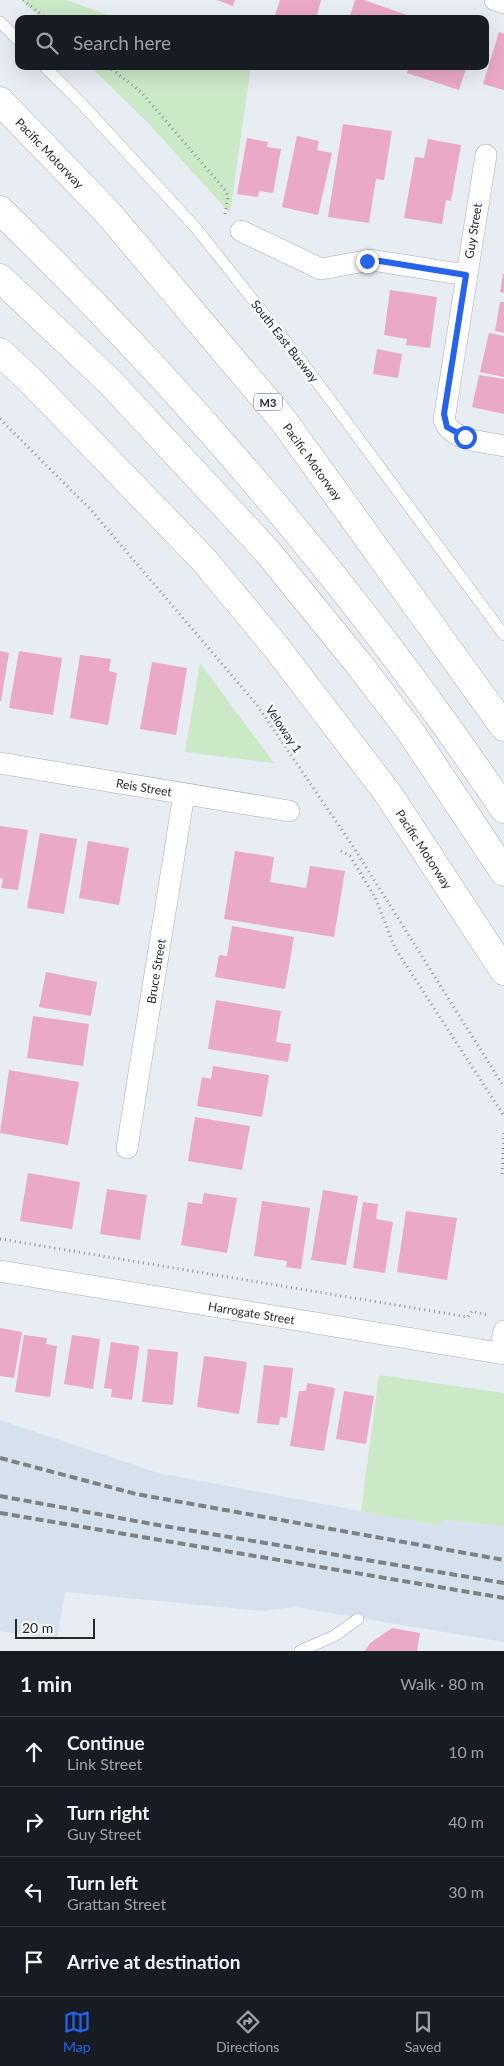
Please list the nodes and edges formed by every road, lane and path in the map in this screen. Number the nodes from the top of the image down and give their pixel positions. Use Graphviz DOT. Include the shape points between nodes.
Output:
graph roads {
  1 [pos="23,0"];
  2 [pos="495,0"];
  3 [pos="504,3"];
  4 [pos="42,15"];
  5 [pos="0,22"];
  6 [pos="15,37"];
  7 [pos="48,70"];
  8 [pos="113,70"];
  9 [pos="0,101"];
  10 [pos="486,155"];
  11 [pos="0,210"];
  12 [pos="240,231"];
  13 [pos="466,275"];
  14 [pos="0,278"];
  15 [pos="0,352"];
  16 [pos="0,419"];
  17 [pos="504,446"];
  18 [pos="504,635"];
  19 [pos="504,727"];
  20 [pos="0,763"];
  21 [pos="184,794"];
  22 [pos="504,809"];
  23 [pos="289,812"];
  24 [pos="341,851"];
  25 [pos="504,872"];
  26 [pos="504,971"];
  27 [pos="504,1087"];
  28 [pos="504,1116"];
  29 [pos="504,1133"];
  30 [pos="126,1148"];
  31 [pos="504,1176"];
  32 [pos="0,1239"];
  33 [pos="0,1271"];
  34 [pos="483,1314"];
  35 [pos="504,1331"];
  36 [pos="502,1354"];
  37 [pos="358,1619"];
  38 [pos="300,1651"];
  1 -- 4 [label="path"];
  2 -- 3 [label="street"];
  5 -- 6 [label="lane"];
  7 -- 18 [label="lane, South East Busway" via="196,228 300,359"];
  8 -- 12 [label="path" via="142,92 225,190 228,196 224,211 227,219"];
  9 -- 19 [label="highway, Pacific Motorway / M3" via="108,213 283,420"];
  10 -- 13 [label="street, Guy Street"];
  11 -- 22 [label="highway" via="127,340 264,492 455,736"];
  12 -- 13 [label="street" via="321,268 371,260"];
  13 -- 17 [label="street, Guy Street" via="444,414 446,424 465,437"];
  14 -- 25 [label="highway" via="110,382 266,550 404,723"];
  15 -- 26 [label="highway, Pacific Motorway" via="203,558 276,647 389,795"];
  16 -- 27 [label="path, Veloway 1" via="91,510 257,705 354,848"];
  20 -- 21 [label="street, Reis Street"];
  21 -- 23 [label="street, Reis Street"];
  21 -- 30 [label="street, Bruce Street"];
  24 -- 28 [label="path" via="350,856 375,897 395,948"];
  29 -- 31 [label="path"];
  32 -- 34 [label="path" via="468,1316 472,1311"];
  33 -- 36 [label="street, Harrogate Street"];
  35 -- 36 [label="street"];
  37 -- 38 [label="lane" via="334,1636"];
}
